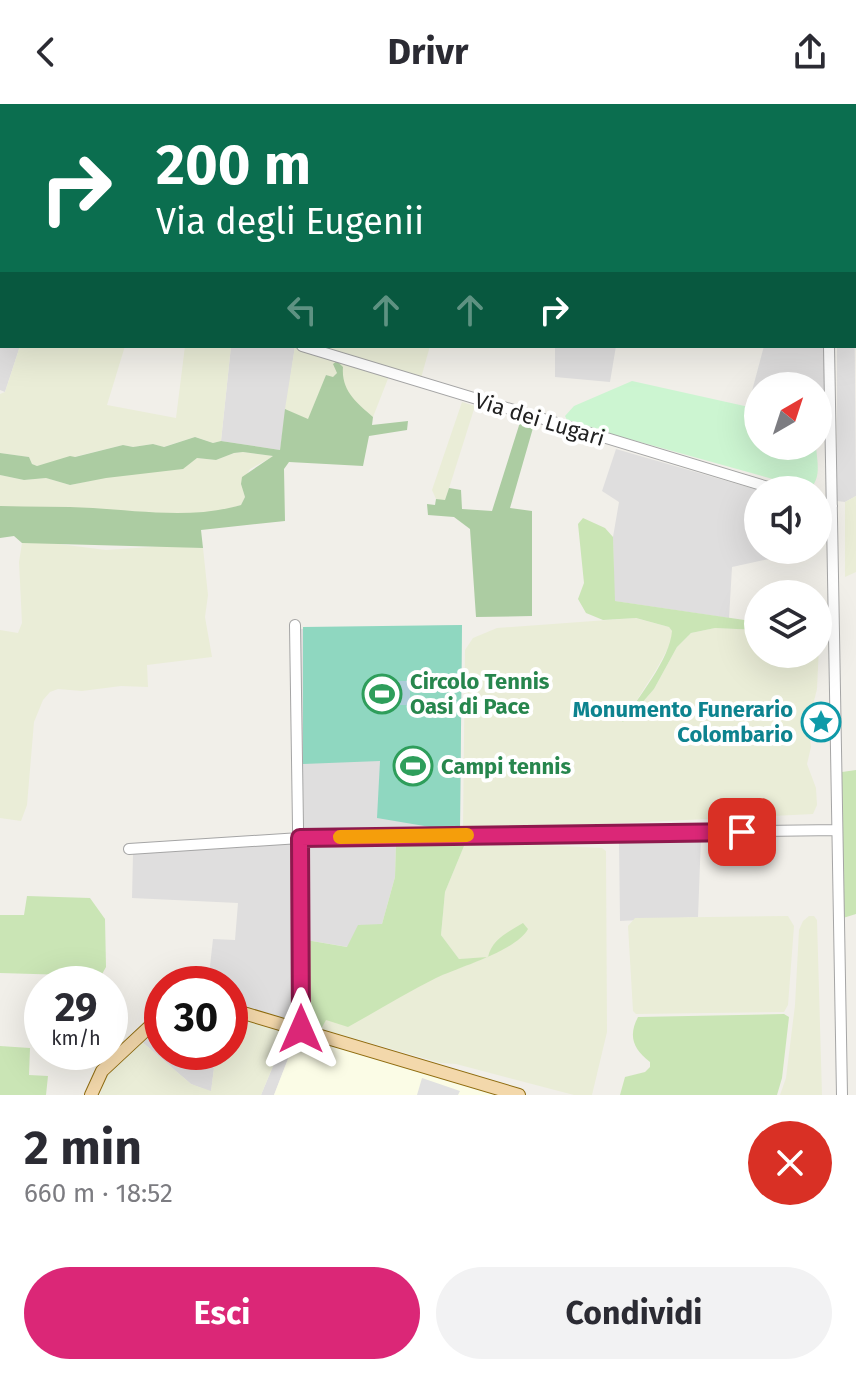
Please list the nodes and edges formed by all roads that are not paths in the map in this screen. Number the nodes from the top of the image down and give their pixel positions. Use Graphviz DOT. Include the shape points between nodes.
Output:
graph roads {
  1 [pos="309,348"];
  2 [pos="829,348"];
  3 [pos="831,476"];
  4 [pos="744,480"];
  5 [pos="832,506"];
  6 [pos="295,625"];
  7 [pos="837,830"];
  8 [pos="300,838"];
  9 [pos="129,849"];
  10 [pos="248,1014"];
  11 [pos="301,1029"];
  12 [pos="144,1032"];
  13 [pos="91,1095"];
  14 [pos="519,1095"];
  15 [pos="842,1095"];
  1 -- 4 [label="street, Via dei Lugari"];
  2 -- 3 [label="street"];
  5 -- 7 [label="street"];
  6 -- 8 [label="street"];
  7 -- 8 [label="street"];
  7 -- 15 [label="street"];
  8 -- 9 [label="street"];
  8 -- 11 [label="street"];
  10 -- 11 [label="main road"];
  11 -- 14 [label="main road"];
  12 -- 13 [label="main road" via="102,1071"];
}
